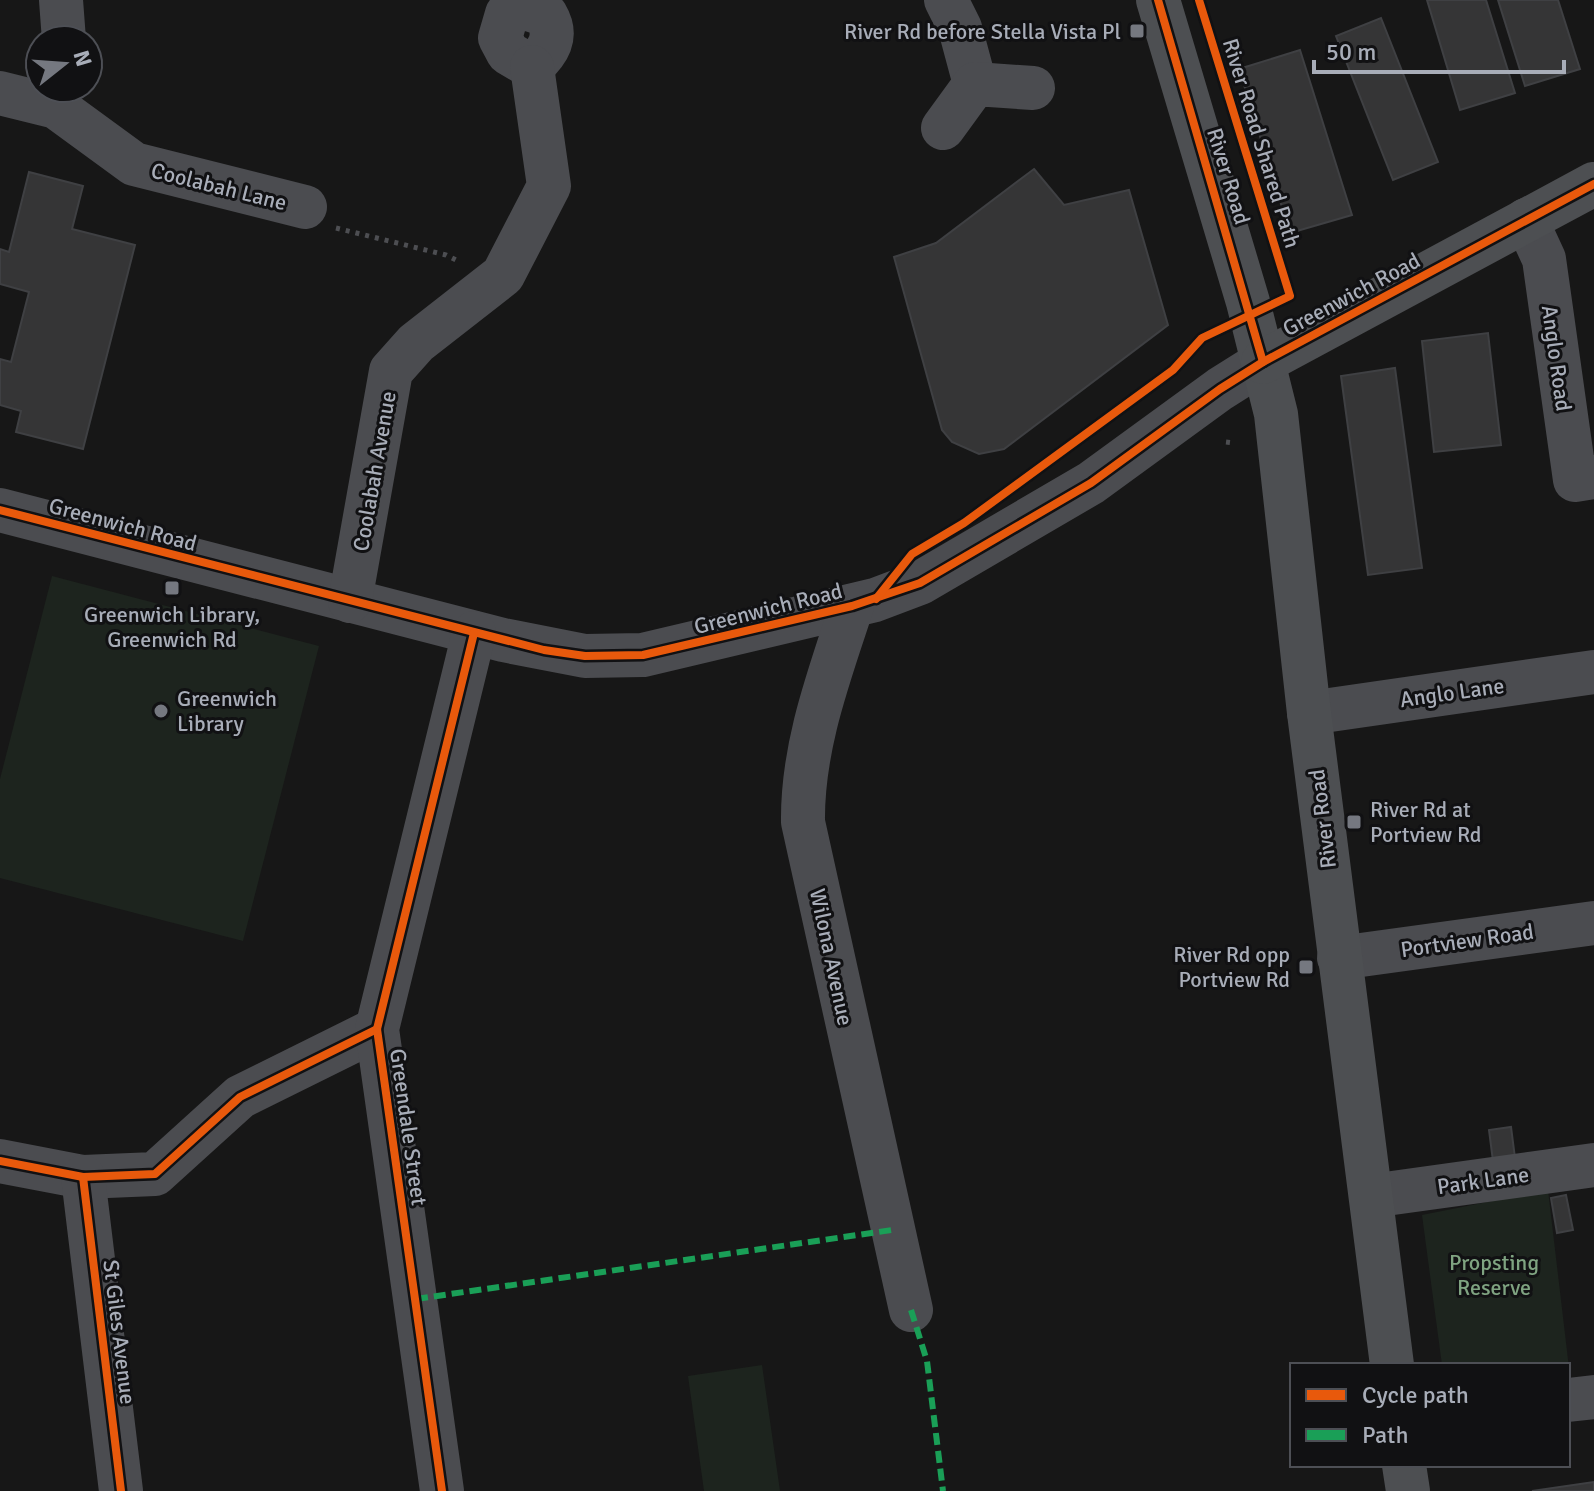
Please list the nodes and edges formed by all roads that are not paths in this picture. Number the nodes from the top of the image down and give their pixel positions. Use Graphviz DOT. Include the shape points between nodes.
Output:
graph roads {
  1 [pos="61,0"];
  2 [pos="946,0"];
  3 [pos="1158,0"];
  4 [pos="63,24"];
  5 [pos="532,67"];
  6 [pos="975,84"];
  7 [pos="1033,88"];
  8 [pos="0,93"];
  9 [pos="24,95"];
  10 [pos="65,104"];
  11 [pos="943,128"];
  12 [pos="1594,184"];
  13 [pos="305,207"];
  14 [pos="1526,220"];
  15 [pos="1263,362"];
  16 [pos="1594,477"];
  17 [pos="0,510"];
  18 [pos="350,601"];
  19 [pos="852,606"];
  20 [pos="474,633"];
  21 [pos="1594,672"];
  22 [pos="1309,713"];
  23 [pos="1594,923"];
  24 [pos="1339,958"];
  25 [pos="377,1029"];
  26 [pos="0,1161"];
  27 [pos="1594,1165"];
  28 [pos="83,1177"];
  29 [pos="1371,1196"];
  30 [pos="911,1310"];
  31 [pos="1392,1363"];
  32 [pos="1594,1397"];
  33 [pos="1570,1400"];
  34 [pos="1404,1467"];
  35 [pos="121,1491"];
  36 [pos="442,1491"];
  37 [pos="1408,1491"];
  1 -- 4 [label="street"];
  2 -- 6 [label="street" via="960,28"];
  3 -- 15 [label="main road, River Road"];
  5 -- 18 [label="street, Coolabah Avenue" via="549,186 503,275 416,343 391,371"];
  6 -- 7 [label="street"];
  6 -- 11 [label="street"];
  8 -- 9 [label="street"];
  10 -- 13 [label="street, Coolabah Lane" via="134,164"];
  12 -- 14 [label="main road, Greenwich Road"];
  14 -- 15 [label="main road, Greenwich Road"];
  14 -- 16 [label="street, Anglo Road" via="1544,259 1575,480"];
  15 -- 19 [label="street, Greenwich Road" via="1091,483 984,548 920,583"];
  15 -- 22 [label="main road, River Road" via="1279,430"];
  17 -- 18 [label="street, Greenwich Road"];
  18 -- 20 [label="street, Greenwich Road"];
  19 -- 20 [label="street, Greenwich Road" via="643,655 585,656"];
  19 -- 30 [label="street, Wilona Avenue" via="809,746 803,822"];
  20 -- 25 [label="street, Greendale Street"];
  21 -- 22 [label="street, Anglo Lane"];
  22 -- 24 [label="main road, River Road"];
  23 -- 24 [label="street, Portview Road"];
  24 -- 29 [label="main road, River Road"];
  25 -- 28 [label="street" via="240,1097 155,1174"];
  25 -- 36 [label="street, Greendale Street"];
  26 -- 28 [label="street"];
  27 -- 29 [label="street, Park Lane"];
  28 -- 35 [label="street, St Giles Avenue"];
  29 -- 31 [label="main road, River Road"];
  32 -- 33 [label="street"];
  34 -- 37 [label="main road"];
}
